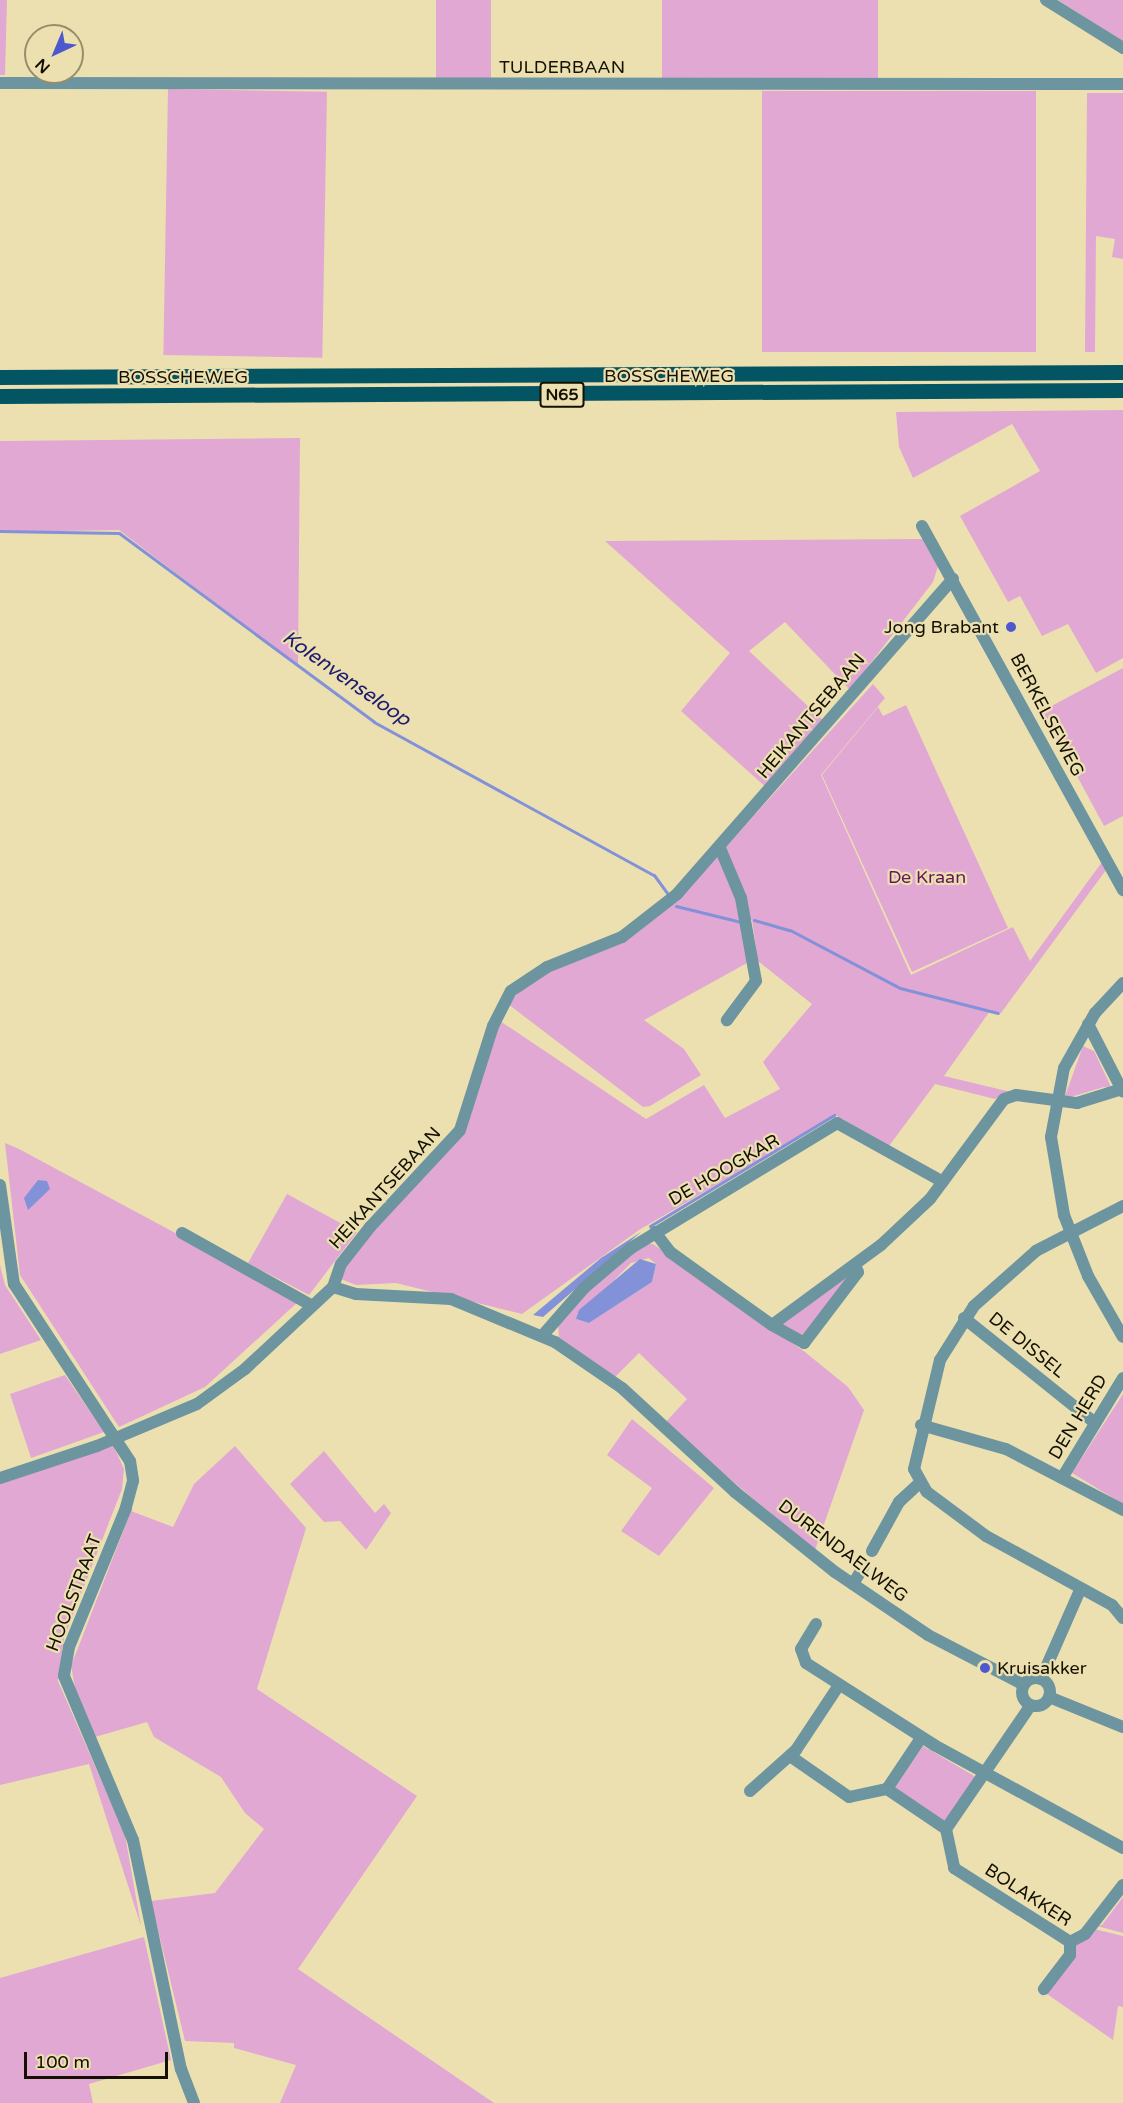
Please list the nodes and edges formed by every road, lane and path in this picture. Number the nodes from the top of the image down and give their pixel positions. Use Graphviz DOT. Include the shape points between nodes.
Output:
graph roads {
  1 [pos="1046,0"];
  2 [pos="1123,48"];
  3 [pos="0,83"];
  4 [pos="1123,84"];
  5 [pos="1123,372"];
  6 [pos="0,376"];
  7 [pos="1123,390"];
  8 [pos="0,396"];
  9 [pos="922,526"];
  10 [pos="953,579"];
  11 [pos="720,848"];
  12 [pos="1123,890"];
  13 [pos="1123,983"];
  14 [pos="727,1020"];
  15 [pos="1088,1024"];
  16 [pos="1122,1091"];
  17 [pos="1055,1101"];
  18 [pos="943,1182"];
  19 [pos="0,1185"];
  20 [pos="1123,1206"];
  21 [pos="655,1232"];
  22 [pos="1070,1232"];
  23 [pos="182,1233"];
  24 [pos="855,1265"];
  25 [pos="333,1287"];
  26 [pos="311,1305"];
  27 [pos="964,1318"];
  28 [pos="772,1325"];
  29 [pos="543,1335"];
  30 [pos="1123,1337"];
  31 [pos="1123,1378"];
  32 [pos="1095,1423"];
  33 [pos="921,1425"];
  34 [pos="118,1438"];
  35 [pos="0,1478"];
  36 [pos="1062,1478"];
  37 [pos="918,1484"];
  38 [pos="1123,1510"];
  39 [pos="872,1551"];
  40 [pos="865,1564"];
  41 [pos="853,1584"];
  42 [pos="1080,1590"];
  43 [pos="1123,1618"];
  44 [pos="816,1624"];
  45 [pos="1041,1679"];
  46 [pos="839,1685"];
  47 [pos="1024,1685"];
  48 [pos="1049,1697"];
  49 [pos="1031,1705"];
  50 [pos="1123,1727"];
  51 [pos="921,1738"];
  52 [pos="790,1756"];
  53 [pos="985,1774"];
  54 [pos="887,1789"];
  55 [pos="750,1791"];
  56 [pos="945,1829"];
  57 [pos="1123,1848"];
  58 [pos="1123,1885"];
  59 [pos="1070,1942"];
  60 [pos="1044,1989"];
  61 [pos="194,2103"];
  1 -- 2 [label="street"];
  3 -- 4 [label="street, TULDERBAAN"];
  5 -- 6 [label="main road, BOSSCHEWEG / N65"];
  7 -- 8 [label="main road, BOSSCHEWEG / N65"];
  9 -- 10 [label="street, BERKELSEWEG"];
  10 -- 11 [label="street, HEIKANTSEBAAN" via="921,610 849,702"];
  10 -- 12 [label="street, BERKELSEWEG"];
  11 -- 14 [label="street" via="741,898 756,981"];
  11 -- 25 [label="street, HEIKANTSEBAAN" via="631,932 530,976 511,991 493,1026 460,1130 370,1227 341,1264"];
  13 -- 15 [label="street"];
  15 -- 16 [label="street"];
  15 -- 17 [label="street" via="1064,1068"];
  16 -- 17 [label="street" via="1095,1100"];
  17 -- 18 [label="street" via="1016,1095 1004,1099"];
  17 -- 22 [label="street" via="1052,1167"];
  18 -- 21 [label="street, DE HOOGKAR" via="837,1123"];
  18 -- 24 [label="street"];
  19 -- 34 [label="street, HOOLSTRAAT" via="14,1284"];
  20 -- 22 [label="street"];
  21 -- 28 [label="street" via="670,1252"];
  21 -- 29 [label="street, DE HOOGKAR" via="601,1272"];
  22 -- 27 [label="street" via="1009,1270"];
  22 -- 30 [label="street"];
  23 -- 26 [label="street"];
  24 -- 28 [label="street"];
  24 -- 28 [label="street" via="858,1272 804,1343"];
  25 -- 26 [label="street, HEIKANTSEBAAN"];
  25 -- 29 [label="street, DURENDAELWEG" via="356,1294 451,1299"];
  26 -- 34 [label="street, HEIKANTSEBAAN" via="216,1392"];
  27 -- 32 [label="street, DE DISSEL"];
  27 -- 33 [label="street" via="940,1360"];
  29 -- 41 [label="street, DURENDAELWEG" via="610,1382"];
  31 -- 32 [label="street, DEN HERD"];
  32 -- 36 [label="street, DEN HERD"];
  33 -- 36 [label="street" via="1006,1449"];
  33 -- 37 [label="street" via="914,1462"];
  34 -- 35 [label="street, HEIKANTSEBAAN"];
  34 -- 61 [label="street, HOOLSTRAAT" via="133,1481 69,1647 64,1676 133,1840 181,2069"];
  36 -- 38 [label="street, DEN HERD"];
  37 -- 39 [label="street" via="899,1502"];
  37 -- 42 [label="street" via="993,1540"];
  40 -- 41 [label="street"];
  41 -- 47 [label="street, DURENDAELWEG" via="928,1635"];
  42 -- 43 [label="street" via="1112,1605"];
  42 -- 45 [label="street"];
  44 -- 46 [label="street" via="801,1658"];
  45 -- 47 [label="street"];
  45 -- 48 [label="street" via="1050,1688"];
  46 -- 51 [label="street"];
  46 -- 52 [label="street"];
  47 -- 49 [label="street" via="1024,1698"];
  48 -- 49 [label="street"];
  48 -- 50 [label="street"];
  49 -- 53 [label="street"];
  51 -- 53 [label="street"];
  51 -- 54 [label="street"];
  52 -- 54 [label="street" via="849,1797"];
  52 -- 55 [label="street"];
  53 -- 56 [label="street"];
  53 -- 57 [label="street"];
  54 -- 56 [label="street"];
  56 -- 59 [label="street, BOLAKKER" via="954,1868"];
  58 -- 59 [label="street" via="1085,1934"];
  59 -- 60 [label="street, BOLAKKER" via="1070,1955"];
}
